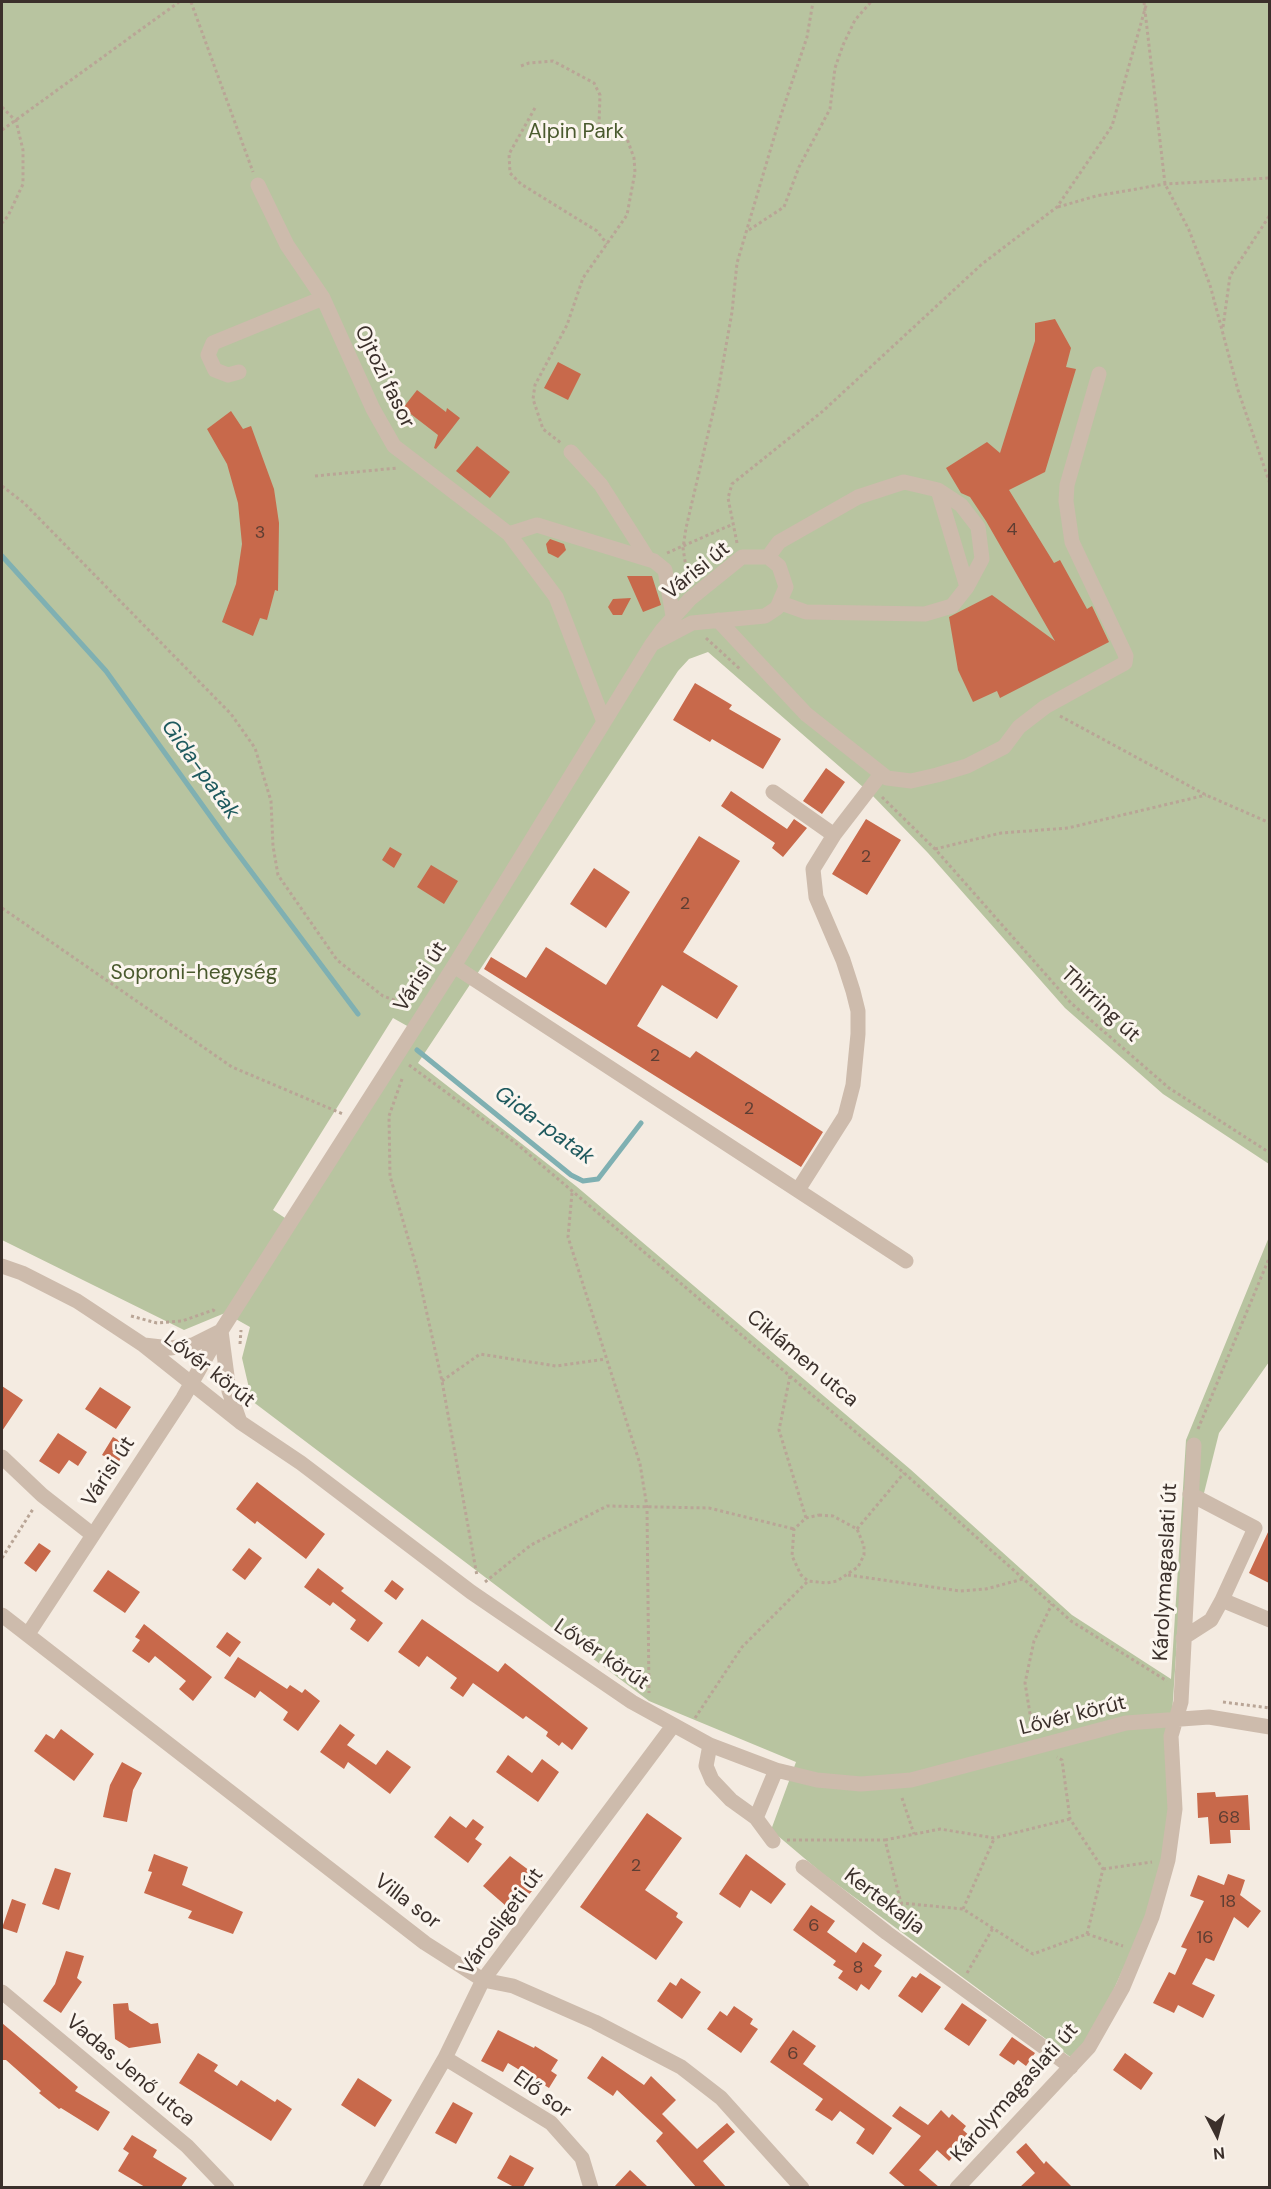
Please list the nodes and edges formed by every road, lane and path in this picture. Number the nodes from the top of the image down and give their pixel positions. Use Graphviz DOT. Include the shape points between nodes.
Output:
graph roads {
  1 [pos="179,2"];
  2 [pos="191,2"];
  3 [pos="813,2"];
  4 [pos="871,2"];
  5 [pos="1146,2"];
  6 [pos="1146,9"];
  7 [pos="521,66"];
  8 [pos="2,107"];
  9 [pos="535,108"];
  10 [pos="16,121"];
  11 [pos="2,130"];
  12 [pos="1269,178"];
  13 [pos="1165,184"];
  14 [pos="258,185"];
  15 [pos="1057,207"];
  16 [pos="1269,215"];
  17 [pos="2,223"];
  18 [pos="748,231"];
  19 [pos="607,244"];
  20 [pos="323,298"];
  21 [pos="1222,329"];
  22 [pos="239,372"];
  23 [pos="1099,374"];
  24 [pos="571,452"];
  25 [pos="418,466"];
  26 [pos="315,476"];
  27 [pos="1269,484"];
  28 [pos="2,486"];
  29 [pos="938,490"];
  30 [pos="509,534"];
  31 [pos="683,548"];
  32 [pos="768,557"];
  33 [pos="648,559"];
  34 [pos="967,587"];
  35 [pos="690,599"];
  36 [pos="781,603"];
  37 [pos="673,616"];
  38 [pos="718,620"];
  39 [pos="652,644"];
  40 [pos="1045,707"];
  41 [pos="604,722"];
  42 [pos="881,774"];
  43 [pos="773,792"];
  44 [pos="1206,795"];
  45 [pos="1269,823"];
  46 [pos="834,835"];
  47 [pos="2,908"];
  48 [pos="454,966"];
  49 [pos="417,1009"];
  50 [pos="402,1060"];
  51 [pos="354,1119"];
  52 [pos="1269,1153"];
  53 [pos="798,1191"];
  54 [pos="572,1192"];
  55 [pos="1269,1256"];
  56 [pos="906,1261"];
  57 [pos="2,1266"];
  58 [pos="221,1331"];
  59 [pos="142,1344"];
  60 [pos="606,1359"];
  61 [pos="790,1376"];
  62 [pos="192,1381"];
  63 [pos="442,1381"];
  64 [pos="240,1422"];
  65 [pos="1194,1445"];
  66 [pos="2,1457"];
  67 [pos="904,1473"];
  68 [pos="1190,1494"];
  69 [pos="42,1495"];
  70 [pos="647,1507"];
  71 [pos="806,1518"];
  72 [pos="794,1529"];
  73 [pos="857,1529"];
  74 [pos="93,1535"];
  75 [pos="2,1558"];
  76 [pos="469,1569"];
  77 [pos="848,1575"];
  78 [pos="478,1576"];
  79 [pos="1023,1579"];
  80 [pos="808,1581"];
  81 [pos="485,1582"];
  82 [pos="494,1589"];
  83 [pos="471,1592"];
  84 [pos="1222,1600"];
  85 [pos="1052,1604"];
  86 [pos="2,1615"];
  87 [pos="1269,1620"];
  88 [pos="28,1634"];
  89 [pos="1183,1638"];
  90 [pos="1182,1696"];
  91 [pos="650,1701"];
  92 [pos="686,1715"];
  93 [pos="695,1718"];
  94 [pos="1177,1718"];
  95 [pos="705,1723"];
  96 [pos="672,1727"];
  97 [pos="1269,1727"];
  98 [pos="1039,1737"];
  99 [pos="710,1745"];
  100 [pos="776,1770"];
  101 [pos="902,1798"];
  102 [pos="756,1818"];
  103 [pos="1070,1819"];
  104 [pos="914,1834"];
  105 [pos="994,1839"];
  106 [pos="885,1840"];
  107 [pos="773,1841"];
  108 [pos="1168,1860"];
  109 [pos="803,1867"];
  110 [pos="1103,1869"];
  111 [pos="963,1909"];
  112 [pos="993,1928"];
  113 [pos="1088,1934"];
  114 [pos="1139,1951"];
  115 [pos="483,1980"];
  116 [pos="960,1985"];
  117 [pos="2,1992"];
  118 [pos="445,2058"];
  119 [pos="1071,2067"];
  120 [pos="227,2187"];
  121 [pos="370,2187"];
  122 [pos="591,2187"];
  123 [pos="802,2187"];
  124 [pos="958,2187"];
  1 -- 10 [label="path"];
  2 -- 14 [label="path"];
  3 -- 18 [label="path" via="807,37"];
  4 -- 18 [label="path" via="855,20 843,45 835,68 830,109 799,167 784,207"];
  5 -- 6 [label="path"];
  6 -- 13 [label="path"];
  6 -- 15 [label="path" via="1112,126"];
  7 -- 19 [label="path" via="553,61 585,76 598,88 601,127 621,133 629,142 635,172 632,194 627,215"];
  8 -- 10 [label="path"];
  9 -- 19 [label="path" via="509,154 510,173 521,184 597,231"];
  10 -- 11 [label="path"];
  10 -- 17 [label="path" via="23,150 23,184"];
  12 -- 13 [label="path"];
  13 -- 15 [label="path"];
  13 -- 21 [label="path" via="1189,230"];
  14 -- 20 [label="street, Ojtozi fasor" via="284,239"];
  15 -- 31 [label="path" via="982,264 823,411 732,484 728,498 731,525"];
  16 -- 21 [label="path" via="1230,276"];
  18 -- 31 [label="path" via="737,263 720,380"];
  19 -- 24 [label="path" via="583,278 567,325 535,385 533,399 543,429"];
  20 -- 22 [label="street" via="213,344 208,356 215,370 228,375"];
  20 -- 25 [label="street, Ojtozi fasor" via="373,409 394,446"];
  21 -- 27 [label="path"];
  23 -- 40 [label="street" via="1067,485 1066,501 1072,543 1126,656 1125,663"];
  24 -- 33 [label="street" via="601,485"];
  25 -- 26 [label="path"];
  25 -- 30 [label="street, Ojtozi fasor"];
  28 -- 49 [label="path" via="24,503 231,714 255,748 271,801 278,875 337,960 383,996"];
  29 -- 32 [label="street" via="904,482 858,497 779,542"];
  29 -- 34 [label="street"];
  29 -- 34 [label="street" via="962,505 978,527 982,559"];
  30 -- 33 [label="street" via="537,525"];
  30 -- 41 [label="street, Ojtozi fasor" via="556,597"];
  31 -- 35 [label="path"];
  32 -- 35 [label="street, Várisi út" via="742,557"];
  32 -- 36 [label="street" via="784,577 786,587"];
  33 -- 37 [label="street" via="665,570"];
  34 -- 36 [label="street" via="952,606 925,614 806,612"];
  35 -- 37 [label="street, Várisi út"];
  36 -- 38 [label="street, Várisi út" via="765,616"];
  37 -- 39 [label="street, Várisi út"];
  38 -- 39 [label="street, Várisi út" via="692,623"];
  38 -- 42 [label="street" via="806,714"];
  39 -- 41 [label="street, Várisi út"];
  40 -- 42 [label="street" via="1019,727 1004,747 967,766 911,781 897,781"];
  40 -- 44 [label="path"];
  41 -- 48 [label="street, Várisi út"];
  42 -- 46 [label="street"];
  43 -- 46 [label="street"];
  44 -- 45 [label="path"];
  44 -- 52 [label="path, Thirring út" via="1068,828 1001,833 935,849 1071,1002 1169,1088"];
  46 -- 53 [label="street" via="813,869 816,897 856,1001 857,1058 845,1116"];
  47 -- 51 [label="path" via="232,1067"];
  48 -- 50 [label="street, Várisi út"];
  48 -- 53 [label="street"];
  50 -- 51 [label="street, Várisi út"];
  50 -- 54 [label="path, Ciklámen utca" via="518,1145"];
  50 -- 63 [label="path" via="389,1116 390,1176 417,1269"];
  51 -- 58 [label="street, Várisi út"];
  53 -- 56 [label="street"];
  54 -- 60 [label="path" via="568,1238"];
  54 -- 61 [label="path, Ciklámen utca"];
  55 -- 65 [label="path" via="1200,1418"];
  57 -- 59 [label="street, Lővér körút" via="77,1301"];
  58 -- 59 [label="street" via="193,1345 170,1348"];
  58 -- 62 [label="street, Várisi út"];
  58 -- 64 [label="street" via="229,1391"];
  59 -- 62 [label="street, Lővér körút"];
  60 -- 63 [label="path" via="556,1366 480,1354"];
  60 -- 70 [label="path" via="640,1464"];
  61 -- 67 [label="path, Ciklámen utca"];
  61 -- 71 [label="path" via="779,1430"];
  62 -- 64 [label="street, Lővér körút"];
  62 -- 74 [label="street, Várisi út"];
  63 -- 78 [label="path"];
  64 -- 83 [label="street, Lővér körút" via="301,1463"];
  65 -- 68 [label="street, Károlymagaslati út"];
  66 -- 69 [label="street"];
  67 -- 73 [label="path"];
  67 -- 79 [label="path, Ciklámen utca"];
  68 -- 84 [label="street" via="1255,1528"];
  68 -- 89 [label="street, Károlymagaslati út"];
  69 -- 74 [label="street"];
  69 -- 75 [label="path"];
  70 -- 72 [label="path" via="709,1508"];
  70 -- 81 [label="path" via="607,1506 531,1545"];
  70 -- 91 [label="path"];
  71 -- 72 [label="path"];
  71 -- 73 [label="path" via="833,1515"];
  72 -- 80 [label="path" via="794,1563"];
  73 -- 77 [label="path" via="863,1538 864,1555"];
  74 -- 88 [label="street, Várisi út"];
  76 -- 78 [label="path"];
  77 -- 79 [label="path" via="960,1591"];
  77 -- 80 [label="path" via="827,1583"];
  78 -- 81 [label="path"];
  78 -- 83 [label="path"];
  79 -- 85 [label="path, Ciklámen utca"];
  80 -- 93 [label="path" via="741,1647"];
  81 -- 82 [label="path"];
  81 -- 83 [label="path"];
  83 -- 96 [label="street, Lővér körút"];
  84 -- 87 [label="street"];
  84 -- 89 [label="street" via="1211,1620"];
  85 -- 90 [label="path, Ciklámen utca"];
  85 -- 98 [label="path" via="1034,1641 1025,1683"];
  86 -- 88 [label="street, Villa sor"];
  88 -- 115 [label="street, Villa sor" via="425,1942"];
  89 -- 90 [label="street, Károlymagaslati út"];
  90 -- 94 [label="street"];
  92 -- 93 [label="path"];
  93 -- 95 [label="path"];
  94 -- 97 [label="street, Lővér körút" via="1209,1717"];
  94 -- 98 [label="street, Lővér körút"];
  94 -- 108 [label="street, Károlymagaslati út" via="1171,1736 1175,1809"];
  96 -- 99 [label="street, Lővér körút"];
  96 -- 115 [label="street, Városligeti út"];
  98 -- 100 [label="street, Lővér körút" via="912,1780 861,1784 817,1780"];
  98 -- 103 [label="path" via="1062,1760"];
  99 -- 100 [label="street, Lővér körút"];
  99 -- 102 [label="street" via="706,1766 712,1780"];
  100 -- 102 [label="street"];
  101 -- 104 [label="path"];
  102 -- 107 [label="street"];
  103 -- 105 [label="path"];
  103 -- 110 [label="path"];
  104 -- 105 [label="path" via="940,1829"];
  104 -- 106 [label="path"];
  105 -- 111 [label="path"];
  106 -- 107 [label="path"];
  106 -- 111 [label="path" via="901,1903"];
  108 -- 110 [label="path"];
  108 -- 114 [label="street, Károlymagaslati út"];
  109 -- 116 [label="street, Kertekalja"];
  110 -- 113 [label="path"];
  111 -- 112 [label="path"];
  112 -- 113 [label="path" via="1034,1954"];
  112 -- 116 [label="path"];
  113 -- 114 [label="path"];
  114 -- 119 [label="street, Károlymagaslati út" via="1102,2027"];
  115 -- 118 [label="street, Városligeti út"];
  115 -- 123 [label="street, Villa sor" via="513,1986 584,2017 681,2067 721,2098"];
  116 -- 119 [label="street, Kertekalja"];
  117 -- 120 [label="street, Vadas Jenő utca" via="187,2146"];
  118 -- 121 [label="street, Városligeti út"];
  118 -- 122 [label="street, Elő sor" via="551,2123 582,2158"];
  119 -- 124 [label="street, Károlymagaslati út"];
}
